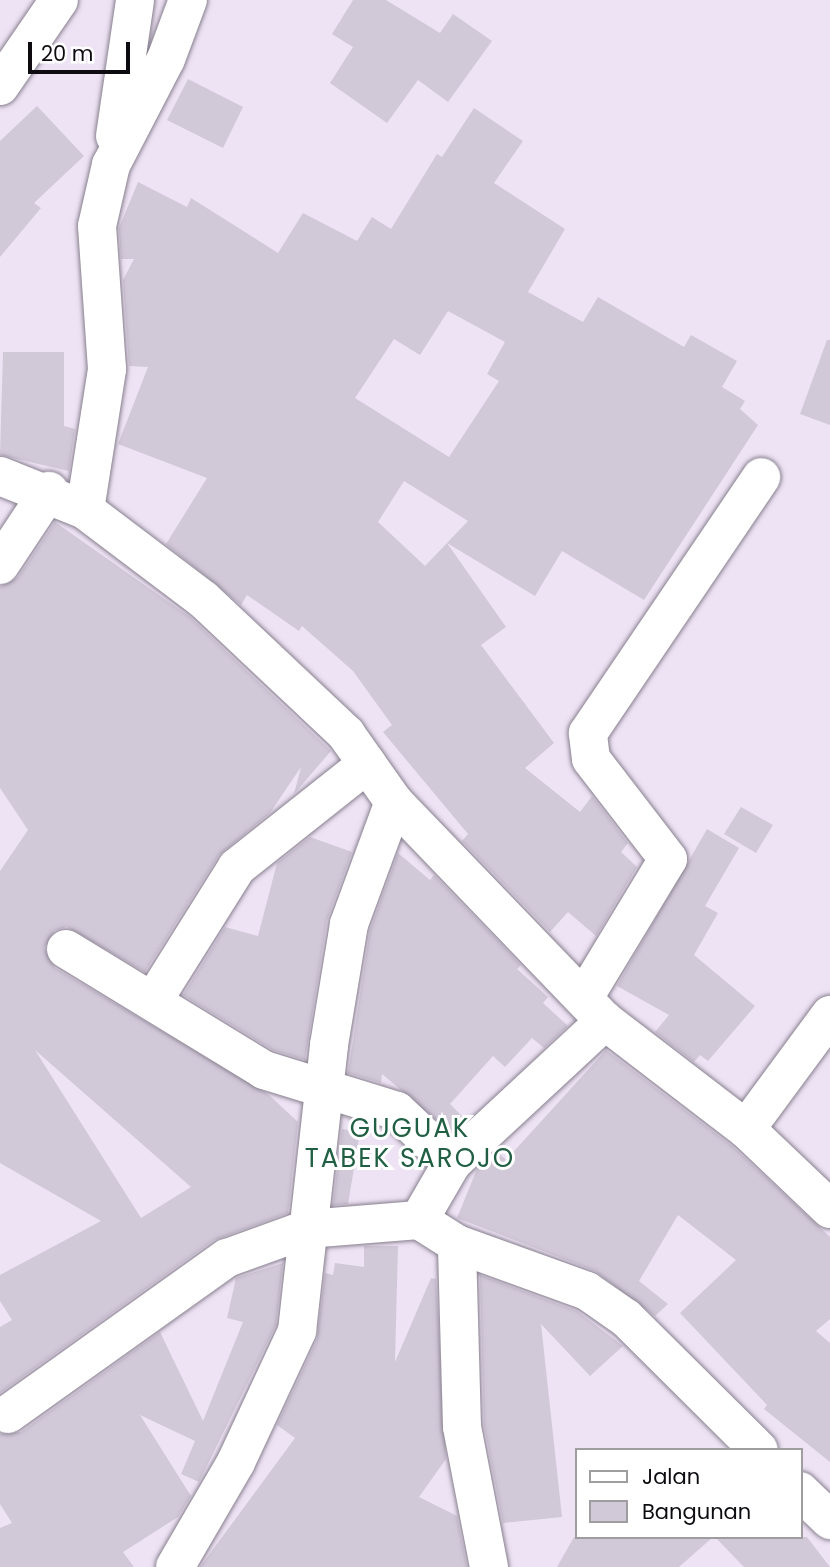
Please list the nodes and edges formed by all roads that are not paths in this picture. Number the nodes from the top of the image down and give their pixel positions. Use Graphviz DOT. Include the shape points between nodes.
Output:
graph roads {
  1 [pos="59,0"];
  2 [pos="135,0"];
  3 [pos="188,0"];
  4 [pos="0,86"];
  5 [pos="111,165"];
  6 [pos="0,476"];
  7 [pos="761,477"];
  8 [pos="49,491"];
  9 [pos="85,510"];
  10 [pos="0,565"];
  11 [pos="367,764"];
  12 [pos="394,802"];
  13 [pos="66,949"];
  14 [pos="153,1001"];
  15 [pos="595,1009"];
  16 [pos="830,1015"];
  17 [pos="327,1094"];
  18 [pos="746,1129"];
  19 [pos="452,1163"];
  20 [pos="830,1209"];
  21 [pos="419,1220"];
  22 [pos="307,1229"];
  23 [pos="457,1244"];
  24 [pos="8,1414"];
  25 [pos="757,1448"];
  26 [pos="802,1493"];
  27 [pos="830,1520"];
  28 [pos="175,1567"];
  29 [pos="489,1567"];
  1 -- 4 [label="street"];
  2 -- 5 [label="street"];
  3 -- 5 [label="street"];
  5 -- 9 [label="street" via="97,226 107,369"];
  6 -- 8 [label="street"];
  7 -- 15 [label="street" via="588,733 591,759 668,859"];
  8 -- 9 [label="street"];
  8 -- 10 [label="street"];
  9 -- 11 [label="street" via="204,600 346,734"];
  11 -- 12 [label="street"];
  11 -- 14 [label="street" via="237,867"];
  12 -- 15 [label="street"];
  12 -- 17 [label="street" via="349,925 328,1045"];
  13 -- 14 [label="street"];
  14 -- 17 [label="street" via="264,1070"];
  15 -- 18 [label="street"];
  15 -- 19 [label="street"];
  16 -- 18 [label="street"];
  17 -- 19 [label="street" via="373,1099 397,1111"];
  17 -- 22 [label="street"];
  18 -- 20 [label="street"];
  19 -- 21 [label="street"];
  21 -- 22 [label="street"];
  21 -- 23 [label="street"];
  22 -- 24 [label="street" via="227,1258"];
  22 -- 28 [label="street" via="297,1331 236,1462"];
  23 -- 25 [label="street" via="550,1275 626,1318"];
  23 -- 29 [label="street" via="462,1427"];
  26 -- 27 [label="street"];
}
